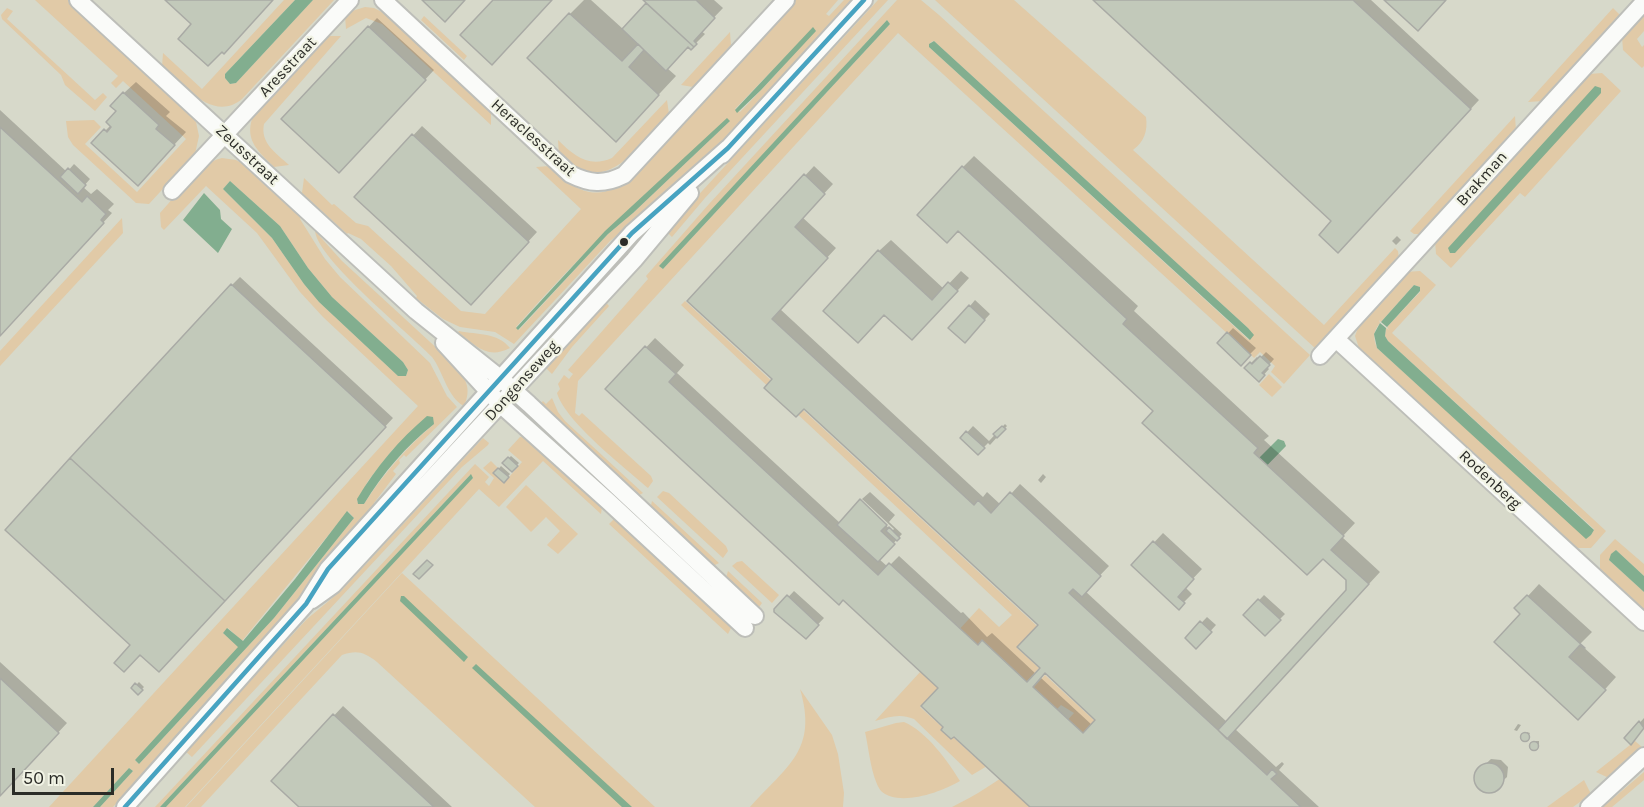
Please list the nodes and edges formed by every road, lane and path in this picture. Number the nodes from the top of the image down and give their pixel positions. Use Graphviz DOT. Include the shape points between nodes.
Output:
graph roads {
  1 [pos="78,0"];
  2 [pos="350,0"];
  3 [pos="383,0"];
  4 [pos="786,0"];
  5 [pos="864,0"];
  6 [pos="1644,2"];
  7 [pos="225,135"];
  8 [pos="728,148"];
  9 [pos="172,191"];
  10 [pos="416,311"];
  11 [pos="1336,339"];
  12 [pos="1320,357"];
  13 [pos="500,378"];
  14 [pos="513,390"];
  15 [pos="487,392"];
  16 [pos="500,404"];
  17 [pos="306,604"];
  18 [pos="1644,622"];
  19 [pos="1644,756"];
  20 [pos="125,807"];
  21 [pos="1589,807"];
  1 -- 7 [label="street, Zeusstraat"];
  2 -- 7 [label="street, Aresstraat"];
  3 -- 4 [label="street, Heraclesstraat" via="570,174 597,184 624,175"];
  5 -- 8 [label="street, Dongenseweg"];
  6 -- 11 [label="street, Brakman"];
  7 -- 9 [label="street, Aresstraat"];
  7 -- 10 [label="street, Zeusstraat"];
  8 -- 13 [label="street, Dongenseweg" via="632,234"];
  8 -- 14 [label="street, Dongenseweg" via="634,260"];
  10 -- 13 [label="street, Zeusstraat"];
  10 -- 15 [label="street, Zeusstraat"];
  11 -- 12 [label="street, Brakman"];
  11 -- 18 [label="street, Rodenberg"];
  13 -- 14 [label="street, Zeusstraat"];
  13 -- 15 [label="street, Dongenseweg"];
  14 -- 16 [label="street, Dongenseweg"];
  14 -- 16 [label="street, Zeusstraat" via="750,622"];
  15 -- 16 [label="street, Zeusstraat"];
  15 -- 17 [label="street, Dongenseweg" via="328,569"];
  16 -- 17 [label="street, Dongenseweg" via="333,585"];
  17 -- 20 [label="street, Dongenseweg"];
  19 -- 21 [label="street"];
}
